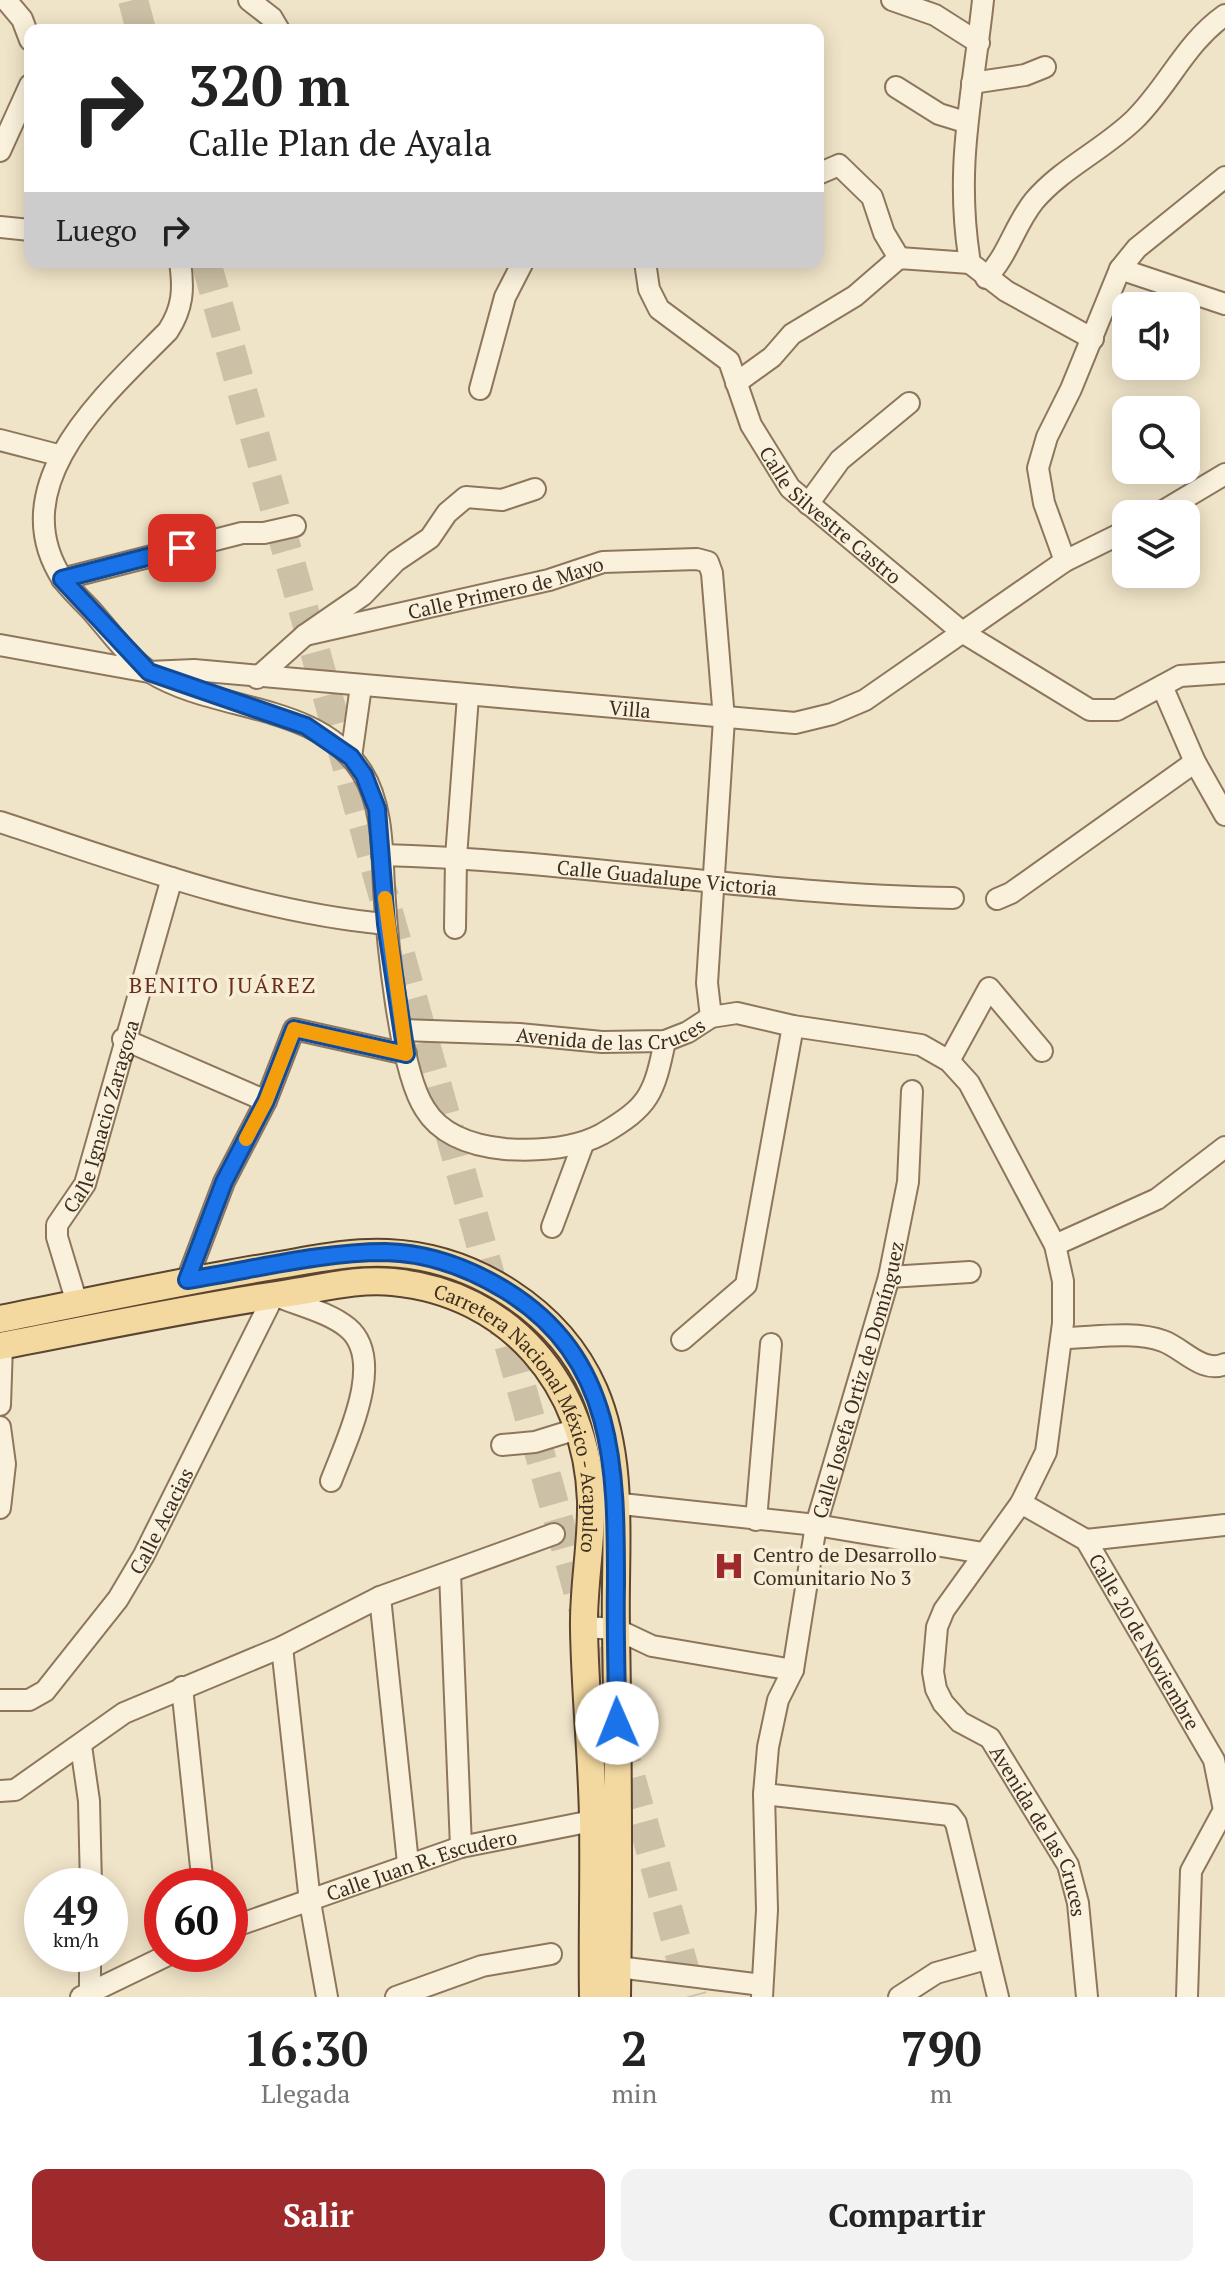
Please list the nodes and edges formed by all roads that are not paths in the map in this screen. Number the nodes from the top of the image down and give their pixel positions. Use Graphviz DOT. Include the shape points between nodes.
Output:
graph roads {
  1 [pos="6,0"];
  2 [pos="249,0"];
  3 [pos="892,0"];
  4 [pos="983,0"];
  5 [pos="1225,15"];
  6 [pos="24,24"];
  7 [pos="276,24"];
  8 [pos="979,43"];
  9 [pos="1045,67"];
  10 [pos="972,83"];
  11 [pos="896,87"];
  12 [pos="24,101"];
  13 [pos="965,122"];
  14 [pos="0,151"];
  15 [pos="824,171"];
  16 [pos="1225,177"];
  17 [pos="0,227"];
  18 [pos="24,229"];
  19 [pos="899,258"];
  20 [pos="970,263"];
  21 [pos="181,268"];
  22 [pos="520,268"];
  23 [pos="646,268"];
  24 [pos="1120,269"];
  25 [pos="986,278"];
  26 [pos="1225,304"];
  27 [pos="1093,339"];
  28 [pos="736,383"];
  29 [pos="480,389"];
  30 [pos="909,403"];
  31 [pos="0,440"];
  32 [pos="58,455"];
  33 [pos="1225,474"];
  34 [pos="535,489"];
  35 [pos="1181,500"];
  36 [pos="808,504"];
  37 [pos="295,526"];
  38 [pos="1112,538"];
  39 [pos="1065,561"];
  40 [pos="62,579"];
  41 [pos="962,632"];
  42 [pos="305,635"];
  43 [pos="0,645"];
  44 [pos="149,672"];
  45 [pos="1225,673"];
  46 [pos="257,678"];
  47 [pos="361,686"];
  48 [pos="1162,686"];
  49 [pos="468,696"];
  50 [pos="724,719"];
  51 [pos="351,757"];
  52 [pos="1195,762"];
  53 [pos="1225,815"];
  54 [pos="0,822"];
  55 [pos="382,855"];
  56 [pos="456,857"];
  57 [pos="172,878"];
  58 [pos="712,882"];
  59 [pos="953,898"];
  60 [pos="997,899"];
  61 [pos="386,924"];
  62 [pos="455,928"];
  63 [pos="711,1017"];
  64 [pos="793,1026"];
  65 [pos="402,1030"];
  66 [pos="123,1039"];
  67 [pos="665,1041"];
  68 [pos="1042,1051"];
  69 [pos="406,1054"];
  70 [pos="949,1061"];
  71 [pos="912,1091"];
  72 [pos="266,1101"];
  73 [pos="583,1144"];
  74 [pos="1225,1147"];
  75 [pos="552,1227"];
  76 [pos="1055,1245"];
  77 [pos="970,1272"];
  78 [pos="889,1277"];
  79 [pos="187,1280"];
  80 [pos="274,1295"];
  81 [pos="77,1303"];
  82 [pos="0,1319"];
  83 [pos="1062,1338"];
  84 [pos="682,1340"];
  85 [pos="771,1344"];
  86 [pos="1,1346"];
  87 [pos="1225,1364"];
  88 [pos="0,1405"];
  89 [pos="0,1427"];
  90 [pos="577,1429"];
  91 [pos="502,1445"];
  92 [pos="331,1481"];
  93 [pos="603,1502"];
  94 [pos="1021,1503"];
  95 [pos="0,1508"];
  96 [pos="756,1520"];
  97 [pos="816,1525"];
  98 [pos="1225,1525"];
  99 [pos="554,1534"];
  100 [pos="1086,1540"];
  101 [pos="983,1553"];
  102 [pos="450,1573"];
  103 [pos="380,1597"];
  104 [pos="584,1627"];
  105 [pos="616,1629"];
  106 [pos="282,1647"];
  107 [pos="793,1670"];
  108 [pos="182,1687"];
  109 [pos="0,1700"];
  110 [pos="81,1746"];
  111 [pos="0,1791"];
  112 [pos="764,1794"];
  113 [pos="606,1818"];
  114 [pos="461,1847"];
  115 [pos="408,1863"];
  116 [pos="91,1868"];
  117 [pos="201,1868"];
  118 [pos="310,1902"];
  119 [pos="248,1922"];
  120 [pos="551,1954"];
  121 [pos="986,1959"];
  122 [pos="144,1967"];
  123 [pos="618,1967"];
  124 [pos="88,1972"];
  125 [pos="762,1991"];
  126 [pos="86,1995"];
  127 [pos="327,1997"];
  128 [pos="396,1997"];
  129 [pos="593,1997"];
  130 [pos="617,1997"];
  131 [pos="899,1997"];
  132 [pos="998,1997"];
  133 [pos="1087,1997"];
  134 [pos="1187,1997"];
  1 -- 6 [label="street"];
  2 -- 7 [label="street"];
  3 -- 8 [label="street" via="935,15"];
  4 -- 8 [label="street"];
  5 -- 25 [label="street" via="1191,45 1134,119 1034,201 1004,259"];
  8 -- 10 [label="street"];
  9 -- 10 [label="street"];
  10 -- 13 [label="street"];
  11 -- 13 [label="street" via="939,114"];
  12 -- 14 [label="street"];
  13 -- 20 [label="street" via="961,205"];
  15 -- 19 [label="street" via="839,165 872,197"];
  16 -- 24 [label="street" via="1137,248"];
  17 -- 18 [label="street"];
  19 -- 20 [label="street"];
  19 -- 28 [label="street" via="855,296 792,334 772,357"];
  20 -- 25 [label="street"];
  21 -- 32 [label="street" via="180,313 74,428"];
  22 -- 29 [label="street" via="505,297"];
  23 -- 28 [label="street, Calle Silvestre Castro" via="659,309 716,347 729,361"];
  24 -- 26 [label="street"];
  24 -- 27 [label="street"];
  25 -- 27 [label="street"];
  27 -- 39 [label="street" via="1038,468"];
  28 -- 36 [label="street, Calle Silvestre Castro" via="757,435 790,488"];
  30 -- 36 [label="street" via="840,460"];
  31 -- 32 [label="street"];
  32 -- 40 [label="street" via="44,492 41,521"];
  33 -- 35 [label="street"];
  34 -- 42 [label="street" via="502,500 466,497 430,538"];
  36 -- 41 [label="street, Calle Silvestre Castro"];
  37 -- 40 [label="street" via="242,533"];
  38 -- 39 [label="street, Villa"];
  39 -- 41 [label="street, Villa"];
  40 -- 44 [label="street"];
  41 -- 48 [label="street, Calle Silvestre Castro" via="1090,710 1117,710"];
  41 -- 50 [label="street, Villa" via="865,700 832,714 795,723"];
  42 -- 46 [label="street"];
  42 -- 50 [label="street, Calle Primero de Mayo" via="549,580 603,562 697,559 708,562 712,573"];
  43 -- 44 [label="street"];
  44 -- 46 [label="street, Villa" via="194,670"];
  44 -- 51 [label="street" via="306,726"];
  45 -- 48 [label="street" via="1180,676"];
  46 -- 47 [label="street, Villa"];
  47 -- 49 [label="street, Villa"];
  47 -- 51 [label="street"];
  48 -- 52 [label="street"];
  49 -- 50 [label="street, Villa"];
  49 -- 56 [label="street"];
  50 -- 58 [label="street"];
  51 -- 55 [label="street" via="377,809"];
  52 -- 53 [label="street"];
  52 -- 60 [label="street"];
  54 -- 57 [label="street"];
  55 -- 56 [label="street, Calle Guadalupe Victoria"];
  55 -- 61 [label="street"];
  56 -- 58 [label="street, Calle Guadalupe Victoria"];
  56 -- 62 [label="street"];
  57 -- 61 [label="street" via="329,919"];
  57 -- 66 [label="street, Calle Ignacio Zaragoza"];
  58 -- 59 [label="street, Calle Guadalupe Victoria"];
  58 -- 63 [label="street" via="707,983"];
  61 -- 65 [label="street"];
  63 -- 64 [label="street, Avenida de las Cruces" via="737,1013"];
  63 -- 67 [label="street, Avenida de las Cruces"];
  64 -- 70 [label="street, Avenida de las Cruces" via="921,1045"];
  64 -- 84 [label="street" via="746,1285"];
  65 -- 67 [label="street, Avenida de las Cruces"];
  65 -- 69 [label="street"];
  66 -- 72 [label="street"];
  66 -- 81 [label="street, Calle Ignacio Zaragoza" via="85,1184 57,1225"];
  67 -- 73 [label="street" via="647,1100 634,1115"];
  68 -- 70 [label="street" via="989,988"];
  69 -- 72 [label="street" via="294,1029"];
  69 -- 73 [label="street" via="424,1109 453,1136 484,1147 522,1150"];
  70 -- 76 [label="street, Avenida de las Cruces" via="969,1083"];
  71 -- 78 [label="street, Calle Josefa Ortiz de Domínguez" via="908,1182"];
  72 -- 79 [label="street" via="224,1182"];
  73 -- 75 [label="street"];
  74 -- 76 [label="street" via="1157,1199"];
  76 -- 83 [label="street, Avenida de las Cruces" via="1063,1281"];
  77 -- 78 [label="street"];
  78 -- 97 [label="street, Calle Josefa Ortiz de Domínguez"];
  79 -- 81 [label="main road, Carretera Nacional México - Acapulco"];
  79 -- 93 [label="main road, Carretera Nacional México - Acapulco" via="384,1252 417,1255 490,1280 551,1325 594,1390 606,1427"];
  80 -- 86 [label="main road, Carretera Nacional México - Acapulco"];
  80 -- 90 [label="main road, Carretera Nacional México - Acapulco" via="391,1281 462,1299 521,1336 559,1385"];
  80 -- 92 [label="street" via="348,1328 363,1357 362,1395"];
  80 -- 109 [label="street, Calle Acacias" via="118,1599 45,1691 29,1700"];
  81 -- 82 [label="main road, Carretera Nacional México - Acapulco"];
  83 -- 87 [label="street" via="1147,1337 1206,1366"];
  83 -- 94 [label="street, Avenida de las Cruces" via="1046,1452"];
  85 -- 96 [label="street"];
  86 -- 88 [label="street"];
  89 -- 95 [label="street" via="5,1464"];
  90 -- 91 [label="street"];
  90 -- 93 [label="main road, Carretera Nacional México - Acapulco"];
  93 -- 96 [label="street"];
  93 -- 104 [label="main road, Carretera Nacional México - Acapulco"];
  93 -- 105 [label="main road, Carretera Nacional México - Acapulco"];
  94 -- 100 [label="street, Calle 20 de Noviembre"];
  94 -- 101 [label="street, Avenida de las Cruces"];
  96 -- 97 [label="street"];
  97 -- 101 [label="street"];
  97 -- 107 [label="street, Calle Josefa Ortiz de Domínguez"];
  98 -- 100 [label="street"];
  99 -- 102 [label="street"];
  100 -- 134 [label="street, Calle 20 de Noviembre" via="1207,1748 1222,1789 1221,1818 1191,1871"];
  101 -- 133 [label="street, Avenida de las Cruces" via="937,1627 936,1689 960,1722 990,1738 1068,1865 1078,1903"];
  102 -- 103 [label="street"];
  102 -- 114 [label="street"];
  103 -- 106 [label="street"];
  103 -- 115 [label="street"];
  104 -- 105 [label="street"];
  104 -- 113 [label="main road, Carretera Nacional México - Acapulco"];
  105 -- 107 [label="street" via="652,1646"];
  105 -- 113 [label="main road, Carretera Nacional México - Acapulco"];
  106 -- 108 [label="street"];
  106 -- 118 [label="street"];
  107 -- 112 [label="street, Calle Josefa Ortiz de Domínguez" via="778,1700"];
  108 -- 110 [label="street" via="124,1713"];
  108 -- 117 [label="street"];
  110 -- 111 [label="street" via="15,1790"];
  110 -- 116 [label="street"];
  112 -- 121 [label="street" via="950,1815"];
  112 -- 125 [label="street, Calle Josefa Ortiz de Domínguez" via="767,1910"];
  113 -- 114 [label="street, Calle Juan R. Escudero"];
  113 -- 123 [label="main road, Carretera Nacional México - Acapulco"];
  113 -- 129 [label="main road, Carretera Nacional México - Acapulco"];
  114 -- 115 [label="street, Calle Juan R. Escudero"];
  115 -- 118 [label="street, Calle Juan R. Escudero"];
  118 -- 119 [label="street, Calle Juan R. Escudero"];
  118 -- 127 [label="street"];
  120 -- 128 [label="street" via="482,1966"];
  121 -- 131 [label="street" via="936,1973"];
  121 -- 132 [label="street"];
  122 -- 126 [label="street"];
  123 -- 125 [label="street"];
  123 -- 130 [label="main road, Carretera Nacional México - Acapulco"];
  124 -- 126 [label="street"];
}
